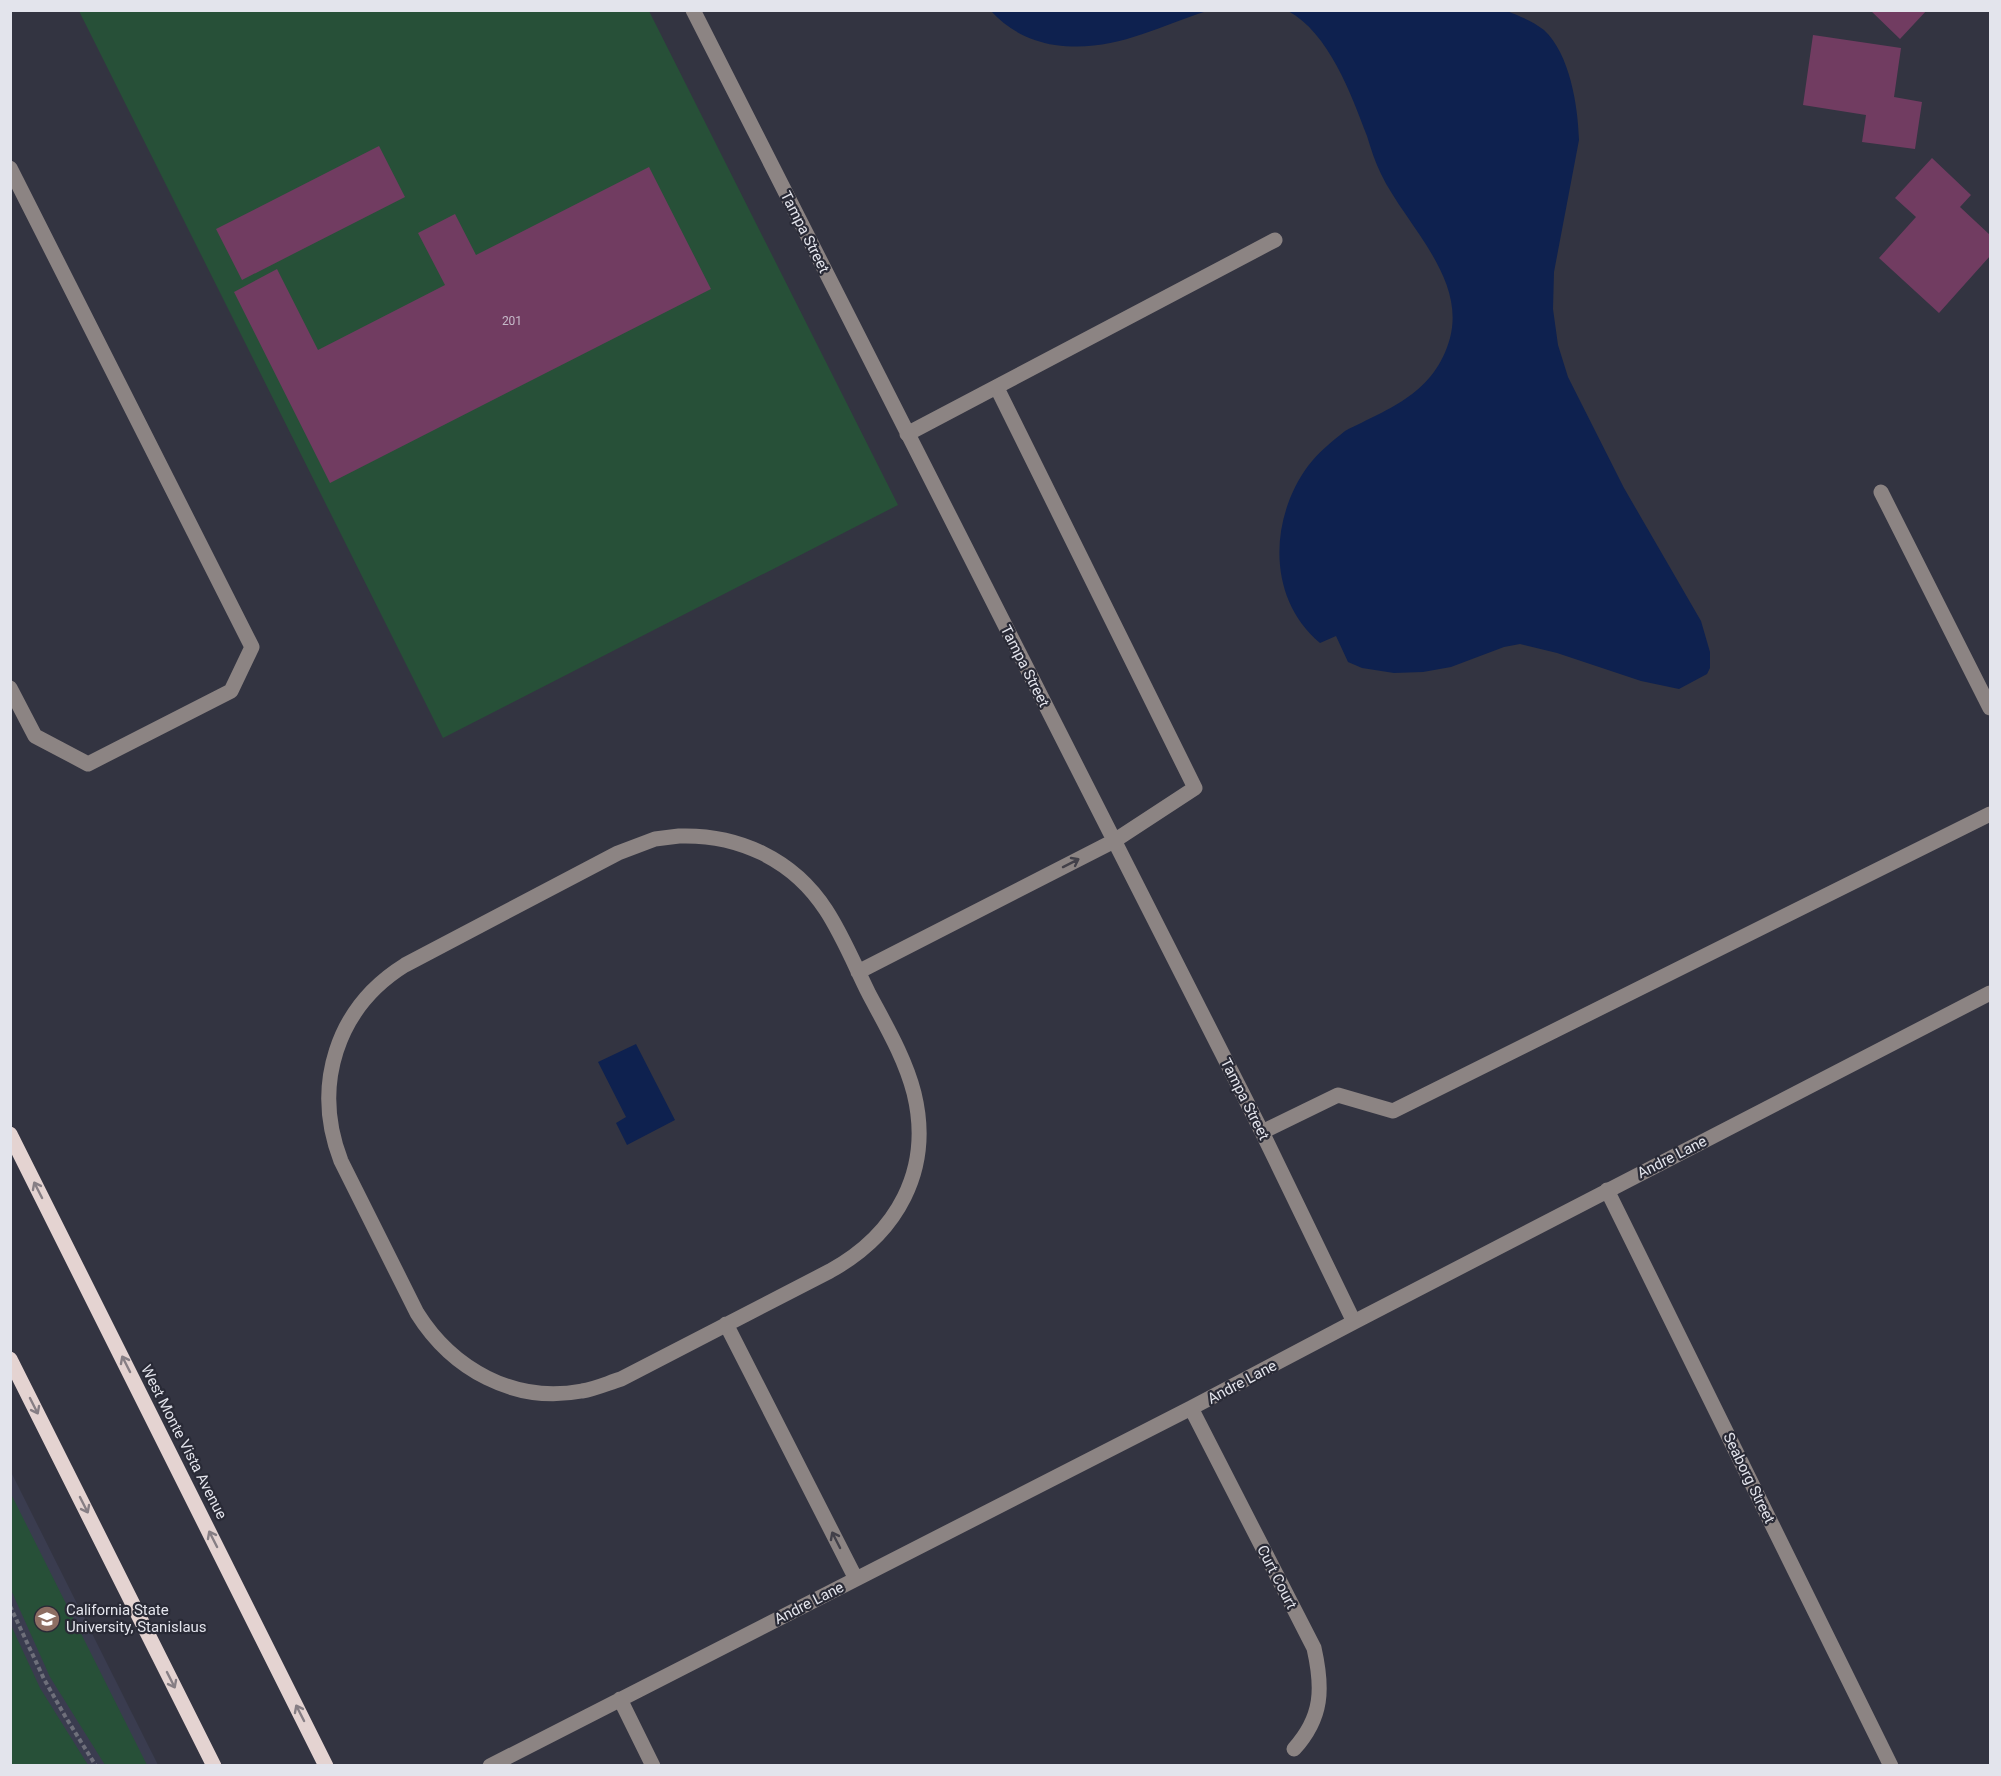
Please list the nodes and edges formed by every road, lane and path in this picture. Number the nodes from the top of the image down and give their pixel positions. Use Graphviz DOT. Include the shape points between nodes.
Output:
graph roads {
  1 [pos="693,10"];
  2 [pos="10,168"];
  3 [pos="1275,240"];
  4 [pos="997,388"];
  5 [pos="907,434"];
  6 [pos="1881,492"];
  7 [pos="10,688"];
  8 [pos="1990,708"];
  9 [pos="1990,814"];
  10 [pos="1114,841"];
  11 [pos="858,972"];
  12 [pos="1990,993"];
  13 [pos="1262,1132"];
  14 [pos="10,1134"];
  15 [pos="1607,1190"];
  16 [pos="1354,1322"];
  17 [pos="726,1324"];
  18 [pos="10,1359"];
  19 [pos="1191,1408"];
  20 [pos="856,1579"];
  21 [pos="10,1606"];
  22 [pos="620,1699"];
  23 [pos="1294,1749"];
  24 [pos="96,1766"];
  25 [pos="214,1766"];
  26 [pos="326,1766"];
  27 [pos="490,1766"];
  28 [pos="653,1766"];
  29 [pos="1891,1766"];
  1 -- 5 [label="street, Tampa Street"];
  2 -- 7 [label="street" via="252,647 231,691 88,764 34,736"];
  3 -- 4 [label="street"];
  4 -- 5 [label="street"];
  4 -- 10 [label="street" via="1195,788"];
  5 -- 10 [label="street, Tampa Street"];
  6 -- 8 [label="street"];
  9 -- 13 [label="street" via="1393,1111 1338,1095"];
  11 -- 10 [label="street, one-way"];
  10 -- 13 [label="street, Tampa Street"];
  11 -- 17 [label="street" via="902,1058 914,1093 919,1140 911,1182 892,1219 859,1254"];
  11 -- 17 [label="street" via="820,902 780,864 731,840 667,837 618,853 405,965 367,996 339,1041 328,1100 338,1155 417,1313 433,1337 468,1368 506,1387 534,1392 578,1392 621,1379"];
  12 -- 15 [label="street, Andre Lane"];
  13 -- 16 [label="street, Tampa Street"];
  26 -- 14 [label="main road, West Monte Vista Avenue, one-way"];
  15 -- 16 [label="street, Andre Lane"];
  15 -- 29 [label="street, Seaborg Street"];
  16 -- 19 [label="street, Andre Lane"];
  20 -- 17 [label="street, one-way"];
  18 -- 25 [label="main road, one-way"];
  19 -- 20 [label="street, Andre Lane"];
  19 -- 23 [label="street, Curt Court" via="1314,1648 1320,1688 1318,1706 1305,1737"];
  20 -- 22 [label="street, Andre Lane"];
  21 -- 24 [label="path" via="44,1679"];
  22 -- 27 [label="street, Andre Lane"];
  22 -- 28 [label="street"];
}
